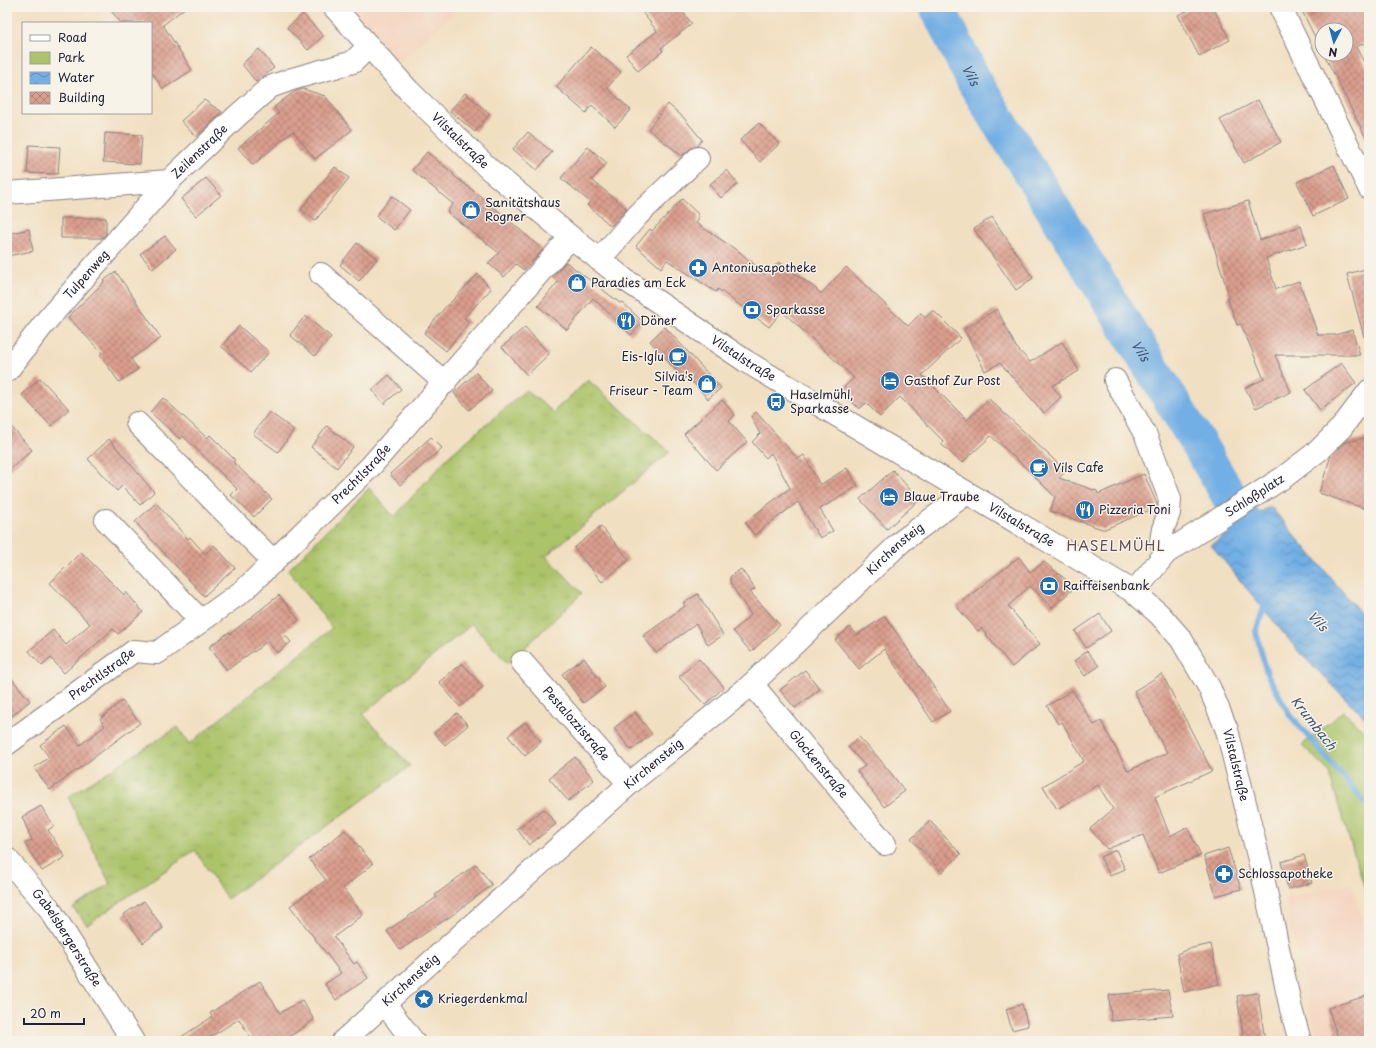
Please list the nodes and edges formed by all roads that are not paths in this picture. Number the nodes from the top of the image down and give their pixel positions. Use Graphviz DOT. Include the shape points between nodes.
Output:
graph roads {
  1 [pos="334,7"];
  2 [pos="1280,7"];
  3 [pos="369,46"];
  4 [pos="698,158"];
  5 [pos="169,182"];
  6 [pos="1369,188"];
  7 [pos="7,193"];
  8 [pos="572,238"];
  9 [pos="599,260"];
  10 [pos="321,274"];
  11 [pos="7,371"];
  12 [pos="1115,380"];
  13 [pos="445,383"];
  14 [pos="1369,391"];
  15 [pos="137,423"];
  16 [pos="966,493"];
  17 [pos="106,520"];
  18 [pos="1175,547"];
  19 [pos="274,562"];
  20 [pos="1134,592"];
  21 [pos="201,621"];
  22 [pos="522,662"];
  23 [pos="752,684"];
  24 [pos="7,744"];
  25 [pos="629,784"];
  26 [pos="885,844"];
  27 [pos="7,859"];
  28 [pos="385,1004"];
  29 [pos="133,1041"];
  30 [pos="343,1041"];
  31 [pos="413,1041"];
  32 [pos="1300,1041"];
  1 -- 3 [label="street, Vilstalstraße"];
  2 -- 6 [label="street"];
  3 -- 5 [label="street, Zeilenstraße" via="353,62 270,87"];
  3 -- 8 [label="street, Vilstalstraße" via="409,91 488,168"];
  4 -- 9 [label="street" via="638,215"];
  5 -- 7 [label="street, Zeilenstraße"];
  5 -- 11 [label="street, Tulpenweg" via="47,320"];
  8 -- 9 [label="street, Vilstalstraße"];
  8 -- 13 [label="street, Prechtlstraße"];
  9 -- 16 [label="street, Vilstalstraße" via="747,362"];
  10 -- 13 [label="street"];
  12 -- 18 [label="street" via="1146,436 1170,499 1161,541"];
  13 -- 19 [label="street, Prechtlstraße" via="371,466"];
  14 -- 18 [label="street, Schloßplatz" via="1342,427 1318,451 1284,477"];
  15 -- 19 [label="street"];
  16 -- 20 [label="street, Vilstalstraße"];
  16 -- 23 [label="street, Kirchensteig" via="902,541"];
  17 -- 21 [label="street"];
  18 -- 20 [label="street, Schloßplatz"];
  19 -- 21 [label="street, Prechtlstraße" via="244,590"];
  20 -- 32 [label="street, Vilstalstraße" via="1160,615 1181,639 1209,687 1227,730 1262,868 1291,1010"];
  21 -- 24 [label="street, Prechtlstraße" via="157,653 134,651"];
  22 -- 25 [label="street, Pestalozzistraße"];
  23 -- 25 [label="street, Kirchensteig"];
  23 -- 26 [label="street, Glockenstraße"];
  25 -- 28 [label="street, Kirchensteig"];
  27 -- 29 [label="street, Gabelsbergerstraße" via="49,908"];
  28 -- 30 [label="street, Kirchensteig"];
  28 -- 31 [label="street"];
}
